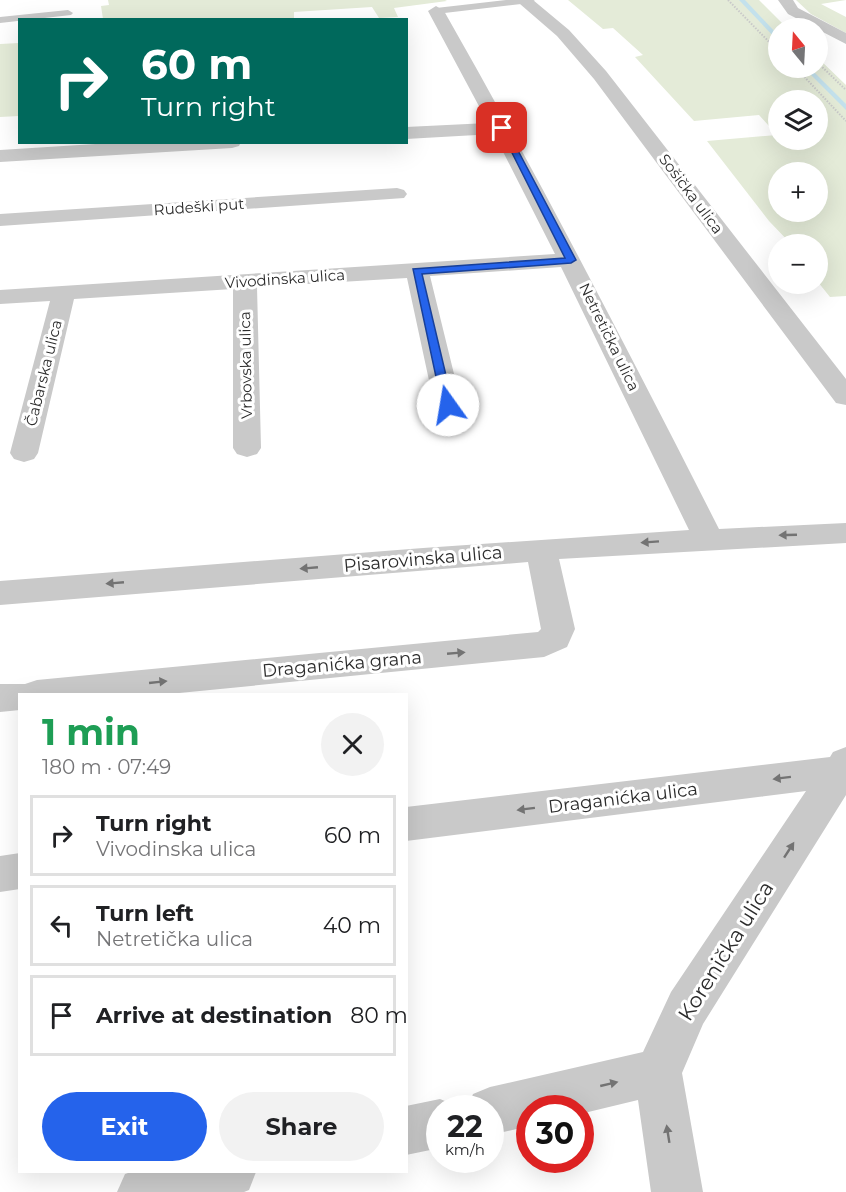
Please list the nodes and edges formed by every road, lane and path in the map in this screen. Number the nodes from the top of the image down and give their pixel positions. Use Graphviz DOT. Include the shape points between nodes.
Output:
graph roads {
  1 [pos="65,0"];
  2 [pos="530,0"];
  3 [pos="728,0"];
  4 [pos="785,0"];
  5 [pos="525,1"];
  6 [pos="436,11"];
  7 [pos="68,16"];
  8 [pos="34,18"];
  9 [pos="18,19"];
  10 [pos="0,20"];
  11 [pos="846,39"];
  12 [pos="768,41"];
  13 [pos="828,73"];
  14 [pos="805,78"];
  15 [pos="846,90"];
  16 [pos="846,121"];
  17 [pos="502,128"];
  18 [pos="408,133"];
  19 [pos="199,144"];
  20 [pos="0,156"];
  21 [pos="397,194"];
  22 [pos="0,220"];
  23 [pos="571,260"];
  24 [pos="417,271"];
  25 [pos="245,282"];
  26 [pos="64,293"];
  27 [pos="0,297"];
  28 [pos="846,397"];
  29 [pos="453,427"];
  30 [pos="247,448"];
  31 [pos="24,453"];
  32 [pos="846,533"];
  33 [pos="708,538"];
  34 [pos="541,550"];
  35 [pos="0,592"];
  36 [pos="47,693"];
  37 [pos="18,696"];
  38 [pos="0,699"];
  39 [pos="843,767"];
  40 [pos="408,824"];
  41 [pos="18,871"];
  42 [pos="0,874"];
  43 [pos="658,1072"];
  44 [pos="504,1108"];
  45 [pos="426,1126"];
  46 [pos="408,1131"];
  47 [pos="227,1173"];
  48 [pos="143,1192"];
  49 [pos="677,1192"];
  1 -- 7 [label="lane"];
  2 -- 5 [label="lane"];
  3 -- 12 [label="path"];
  4 -- 11 [label="street" via="793,10"];
  5 -- 6 [label="lane"];
  5 -- 28 [label="street, Sošička ulica" via="563,33 600,75"];
  6 -- 17 [label="street, Netretička ulica"];
  7 -- 8 [label="lane"];
  9 -- 10 [label="lane"];
  13 -- 15 [label="path"];
  14 -- 16 [label="path"];
  17 -- 18 [label="street"];
  17 -- 23 [label="street, Netretička ulica"];
  19 -- 20 [label="street"];
  21 -- 22 [label="street, Rudeški put"];
  23 -- 24 [label="street, Vivodinska ulica"];
  23 -- 33 [label="street, Netretička ulica"];
  24 -- 25 [label="street, Vivodinska ulica"];
  24 -- 29 [label="street"];
  25 -- 26 [label="street, Vivodinska ulica"];
  25 -- 30 [label="street, Vrbovska ulica"];
  26 -- 27 [label="street, Vivodinska ulica"];
  26 -- 31 [label="street, Čabarska ulica"];
  32 -- 33 [label="street, Pisarovinska ulica, one-way"];
  33 -- 34 [label="street, Pisarovinska ulica, one-way"];
  34 -- 35 [label="street, Pisarovinska ulica, one-way"];
  36 -- 34 [label="street, Draganićka grana, one-way" via="544,644 555,638 558,629"];
  37 -- 38 [label="street"];
  39 -- 40 [label="street, Draganićka ulica, one-way"];
  43 -- 39 [label="street, Korenička ulica, one-way" via="687,1008"];
  41 -- 42 [label="street"];
  44 -- 43 [label="street, one-way"];
  49 -- 43 [label="street, one-way"];
  45 -- 46 [label="street"];
  47 -- 48 [label="street"];
}
